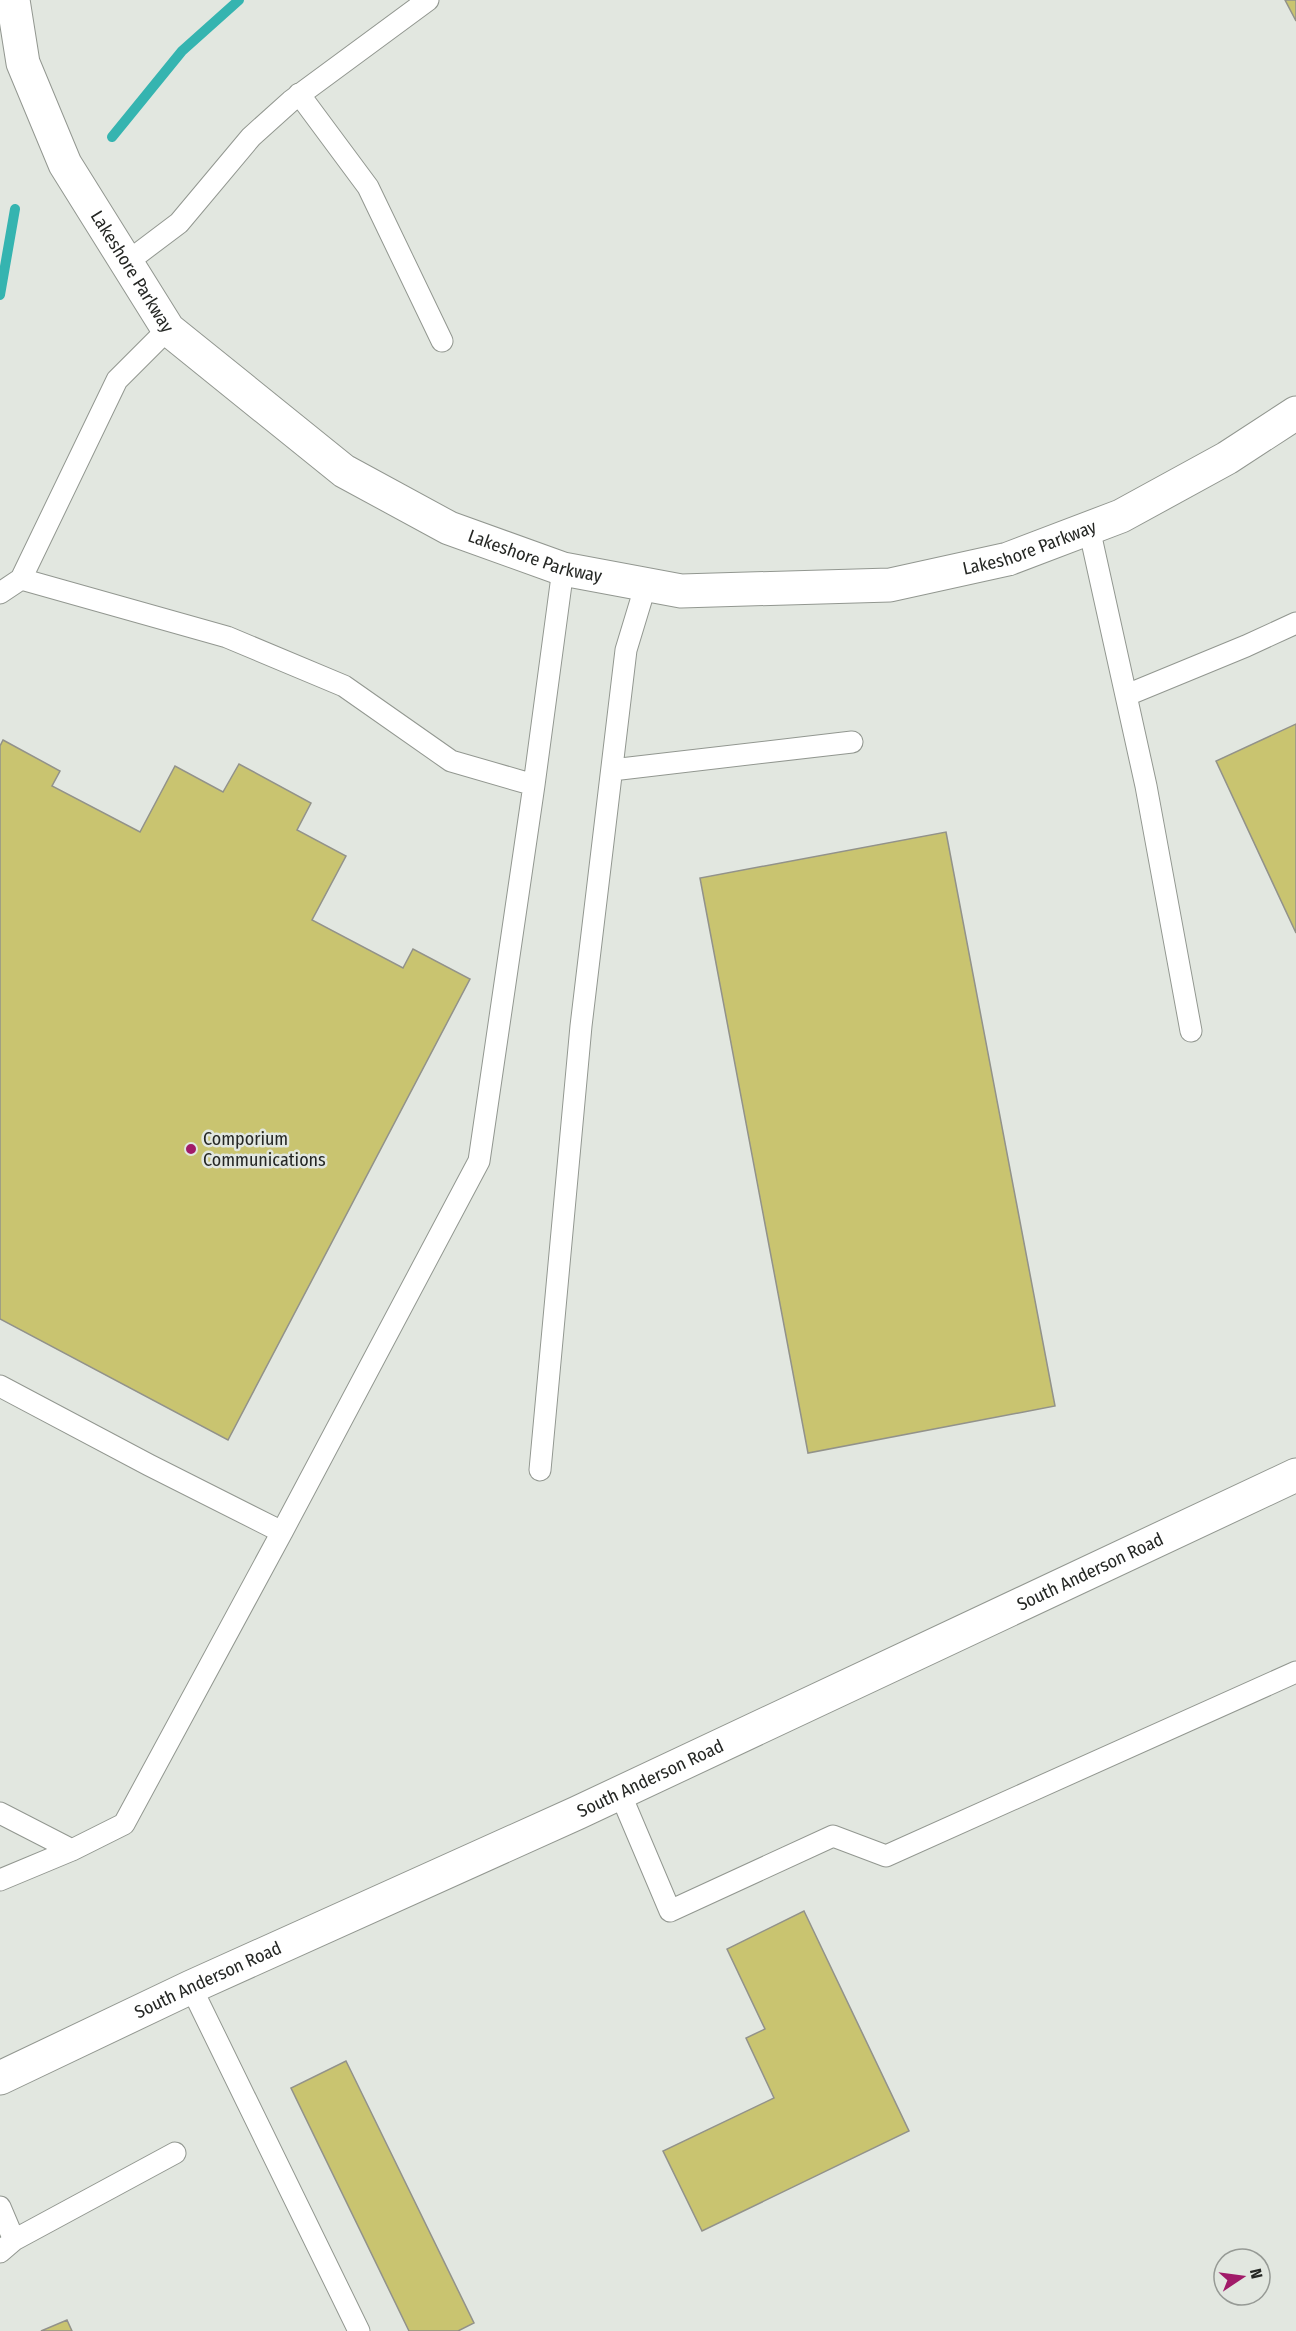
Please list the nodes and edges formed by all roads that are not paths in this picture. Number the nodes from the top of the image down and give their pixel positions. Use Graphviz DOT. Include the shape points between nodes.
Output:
graph roads {
  1 [pos="13,0"];
  2 [pos="428,0"];
  3 [pos="299,94"];
  4 [pos="126,263"];
  5 [pos="168,329"];
  6 [pos="442,341"];
  7 [pos="1296,413"];
  8 [pos="1089,528"];
  9 [pos="563,569"];
  10 [pos="21,579"];
  11 [pos="646,584"];
  12 [pos="0,593"];
  13 [pos="1296,623"];
  14 [pos="1127,695"];
  15 [pos="852,742"];
  16 [pos="612,770"];
  17 [pos="534,785"];
  18 [pos="1191,1031"];
  19 [pos="0,1386"];
  20 [pos="540,1470"];
  21 [pos="1294,1481"];
  22 [pos="282,1532"];
  23 [pos="1296,1672"];
  24 [pos="620,1793"];
  25 [pos="0,1814"];
  26 [pos="72,1850"];
  27 [pos="0,1880"];
  28 [pos="190,1987"];
  29 [pos="0,2078"];
  30 [pos="175,2152"];
  31 [pos="0,2207"];
  32 [pos="7,2246"];
  33 [pos="359,2331"];
  1 -- 4 [label="street, Lakeshore Parkway" via="23,63 64,164"];
  2 -- 3 [label="lane"];
  3 -- 4 [label="lane" via="251,137 179,223"];
  3 -- 6 [label="lane" via="368,187"];
  4 -- 5 [label="street, Lakeshore Parkway"];
  5 -- 9 [label="street, Lakeshore Parkway" via="344,471 449,528"];
  5 -- 10 [label="lane" via="117,380"];
  7 -- 8 [label="street, Lakeshore Parkway" via="1218,463 1121,516"];
  8 -- 11 [label="street, Lakeshore Parkway" via="1008,559 890,585 681,591"];
  8 -- 14 [label="lane"];
  9 -- 11 [label="street, Lakeshore Parkway"];
  9 -- 17 [label="lane"];
  10 -- 12 [label="lane"];
  10 -- 17 [label="lane" via="227,637 345,686 451,761"];
  11 -- 16 [label="lane" via="626,650"];
  13 -- 14 [label="lane"];
  14 -- 18 [label="lane"];
  15 -- 16 [label="lane"];
  16 -- 20 [label="lane" via="582,1026"];
  17 -- 22 [label="lane" via="480,1161"];
  19 -- 22 [label="lane"];
  21 -- 24 [label="street, South Anderson Road"];
  22 -- 26 [label="lane" via="124,1824"];
  23 -- 24 [label="lane" via="886,1856 833,1836 670,1911"];
  24 -- 28 [label="street, South Anderson Road"];
  25 -- 26 [label="lane"];
  26 -- 27 [label="lane"];
  28 -- 29 [label="street, South Anderson Road"];
  28 -- 33 [label="lane"];
  30 -- 32 [label="lane"];
  31 -- 32 [label="lane"];
}
